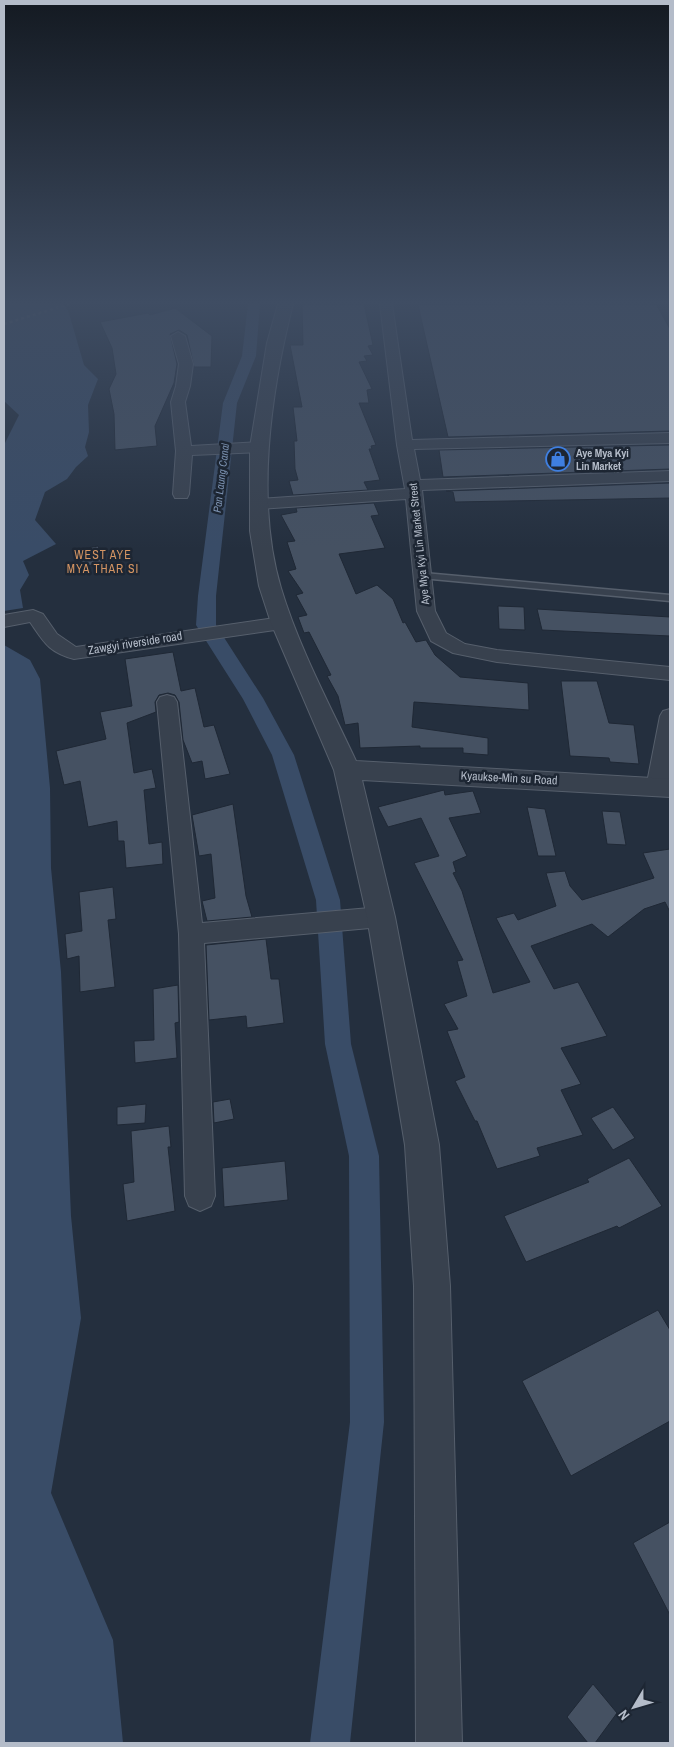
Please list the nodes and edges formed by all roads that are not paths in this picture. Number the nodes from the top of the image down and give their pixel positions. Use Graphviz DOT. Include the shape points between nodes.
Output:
graph roads {
  1 [pos="183,386"];
  2 [pos="264,386"];
  3 [pos="397,386"];
  4 [pos="670,438"];
  5 [pos="405,444"];
  6 [pos="248,447"];
  7 [pos="184,451"];
  8 [pos="670,476"];
  9 [pos="414,489"];
  10 [pos="181,494"];
  11 [pos="259,504"];
  12 [pos="424,576"];
  13 [pos="670,598"];
  14 [pos="4,621"];
  15 [pos="282,623"];
  16 [pos="670,674"];
  17 [pos="167,702"];
  18 [pos="670,716"];
  19 [pos="347,770"];
  20 [pos="664,788"];
  21 [pos="381,917"];
  22 [pos="191,934"];
  23 [pos="200,1196"];
  24 [pos="439,1743"];
  1 -- 7 [label="street" via="178,402"];
  2 -- 6 [label="street"];
  3 -- 5 [label="street, Aye Mya Kyi Lin Market Street"];
  4 -- 5 [label="street"];
  5 -- 9 [label="street, Aye Mya Kyi Lin Market Street"];
  6 -- 7 [label="street"];
  6 -- 11 [label="street"];
  7 -- 10 [label="street"];
  8 -- 9 [label="street"];
  9 -- 11 [label="street"];
  9 -- 12 [label="street, Aye Mya Kyi Lin Market Street"];
  11 -- 15 [label="street" via="260,531 270,586"];
  12 -- 13 [label="lane"];
  12 -- 16 [label="street, Aye Mya Kyi Lin Market Street" via="426,611 438,637 460,649 497,656"];
  14 -- 15 [label="street, Zawgyi riverside road" via="33,616 40,620 46,634 58,647 74,653"];
  15 -- 19 [label="street"];
  17 -- 22 [label="street"];
  18 -- 20 [label="street"];
  19 -- 20 [label="street, Kyaukse-Min su Road"];
  19 -- 21 [label="street"];
  21 -- 22 [label="street"];
  21 -- 24 [label="street" via="422,1145 432,1286"];
  22 -- 23 [label="street"];
}
